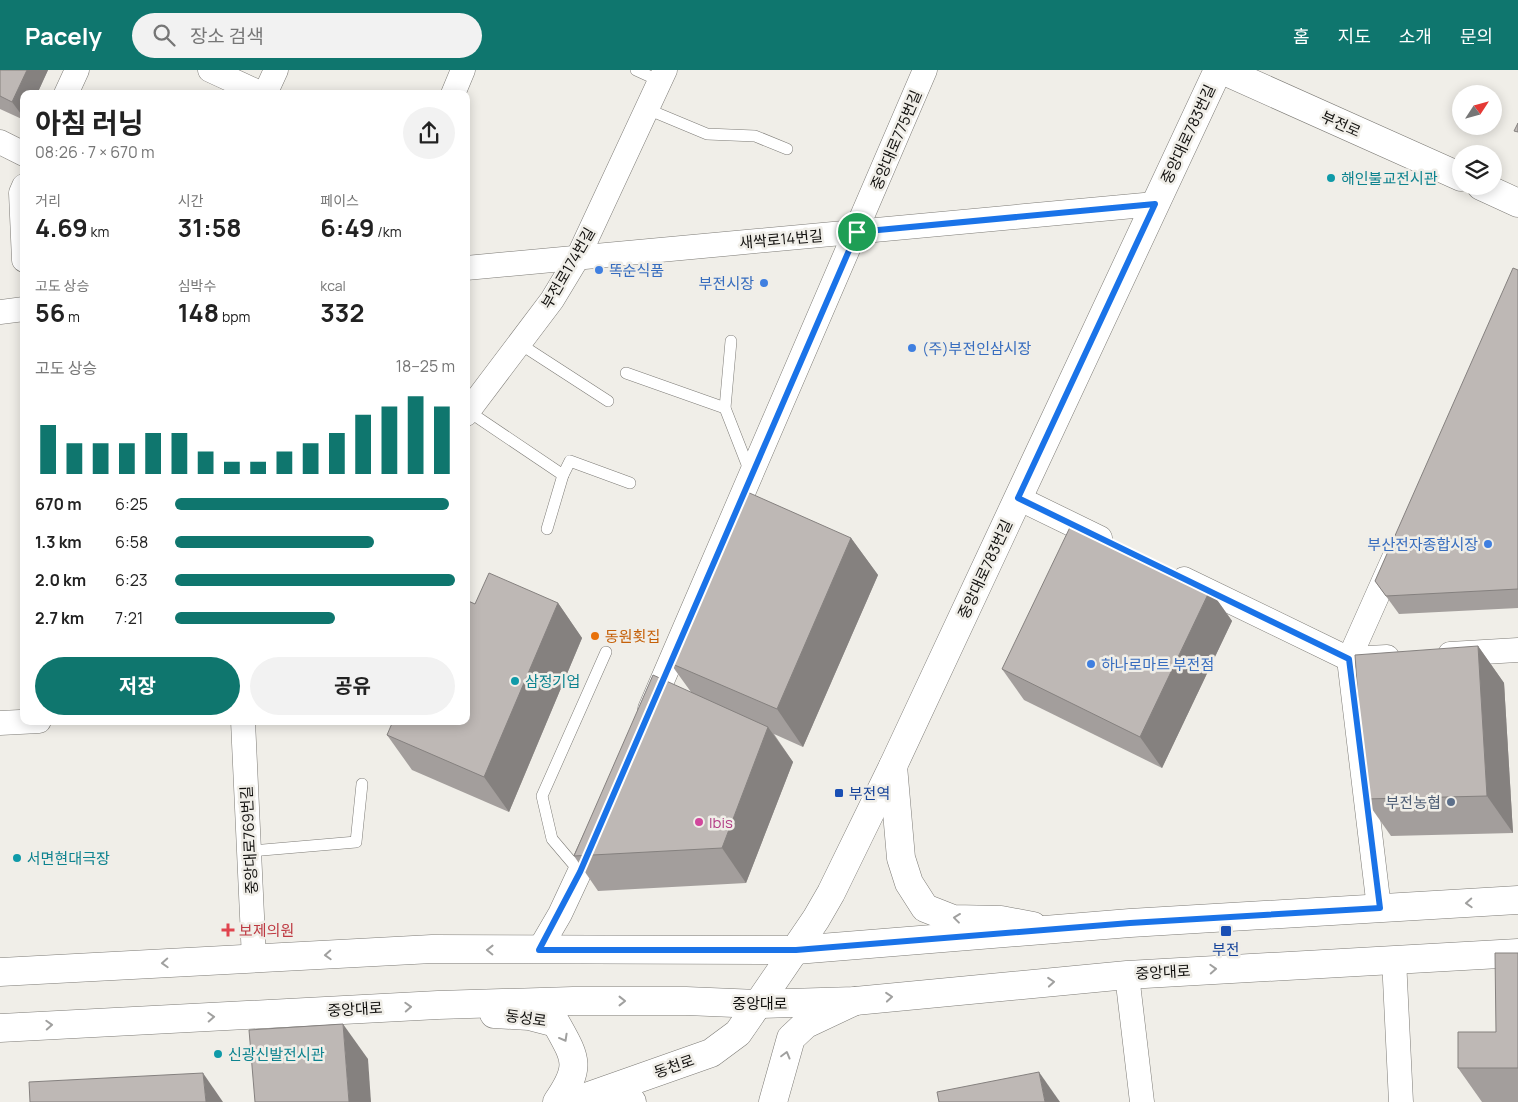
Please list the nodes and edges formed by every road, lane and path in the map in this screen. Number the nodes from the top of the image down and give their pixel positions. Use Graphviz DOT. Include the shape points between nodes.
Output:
graph roads {
  1 [pos="77,70"];
  2 [pos="210,70"];
  3 [pos="276,70"];
  4 [pos="463,70"];
  5 [pos="636,70"];
  6 [pos="925,70"];
  7 [pos="1220,70"];
  8 [pos="662,75"];
  9 [pos="68,90"];
  10 [pos="254,90"];
  11 [pos="265,90"];
  12 [pos="455,90"];
  13 [pos="647,109"];
  14 [pos="0,142"];
  15 [pos="787,149"];
  16 [pos="20,152"];
  17 [pos="1452,173"];
  18 [pos="1501,195"];
  19 [pos="1518,203"];
  20 [pos="1155,204"];
  21 [pos="857,232"];
  22 [pos="578,257"];
  23 [pos="470,268"];
  24 [pos="20,310"];
  25 [pos="0,312"];
  26 [pos="731,341"];
  27 [pos="520,344"];
  28 [pos="626,373"];
  29 [pos="608,401"];
  30 [pos="470,408"];
  31 [pos="725,408"];
  32 [pos="470,414"];
  33 [pos="751,474"];
  34 [pos="563,475"];
  35 [pos="630,483"];
  36 [pos="1018,498"];
  37 [pos="547,529"];
  38 [pos="1404,534"];
  39 [pos="1117,546"];
  40 [pos="1161,568"];
  41 [pos="1518,650"];
  42 [pos="606,652"];
  43 [pos="1349,659"];
  44 [pos="20,722"];
  45 [pos="0,723"];
  46 [pos="243,725"];
  47 [pos="642,727"];
  48 [pos="893,766"];
  49 [pos="362,784"];
  50 [pos="604,818"];
  51 [pos="251,852"];
  52 [pos="580,872"];
  53 [pos="1518,900"];
  54 [pos="1380,908"];
  55 [pos="1057,930"];
  56 [pos="539,950"];
  57 [pos="796,950"];
  58 [pos="1518,953"];
  59 [pos="254,959"];
  60 [pos="1394,959"];
  61 [pos="0,972"];
  62 [pos="1127,975"];
  63 [pos="855,1000"];
  64 [pos="758,1004"];
  65 [pos="438,1005"];
  66 [pos="0,1028"];
  67 [pos="570,1100"];
  68 [pos="632,1102"];
  69 [pos="773,1102"];
  70 [pos="1142,1102"];
  71 [pos="1401,1102"];
  1 -- 9 [label="street"];
  2 -- 10 [label="street"];
  3 -- 11 [label="street"];
  4 -- 12 [label="street"];
  5 -- 8 [label="lane"];
  6 -- 21 [label="street, 중앙대로775번길"];
  7 -- 17 [label="main road, 부전로"];
  7 -- 20 [label="main road, 중앙대로783번길"];
  8 -- 13 [label="street, 부전로174번길"];
  13 -- 15 [label="lane" via="707,134 755,136"];
  13 -- 22 [label="street, 부전로174번길"];
  14 -- 16 [label="street"];
  18 -- 19 [label="main road"];
  20 -- 21 [label="street, 새싹로14번길"];
  20 -- 36 [label="main road, 중앙대로783번길"];
  21 -- 22 [label="street, 새싹로14번길"];
  21 -- 33 [label="street, 중앙대로775번길"];
  22 -- 23 [label="street, 새싹로14번길"];
  22 -- 27 [label="street, 부전로174번길"];
  24 -- 25 [label="street"];
  26 -- 31 [label="lane"];
  27 -- 29 [label="lane"];
  27 -- 30 [label="street, 부전로174번길"];
  28 -- 31 [label="lane"];
  31 -- 33 [label="lane"];
  32 -- 34 [label="lane"];
  33 -- 47 [label="street, 중앙대로775번길"];
  34 -- 35 [label="lane" via="570,461"];
  34 -- 37 [label="lane"];
  36 -- 39 [label="street"];
  36 -- 48 [label="main road, 중앙대로783번길"];
  38 -- 43 [label="street"];
  40 -- 43 [label="street"];
  41 -- 43 [label="street"];
  42 -- 52 [label="lane" via="542,796 552,839"];
  43 -- 54 [label="street"];
  44 -- 45 [label="street"];
  46 -- 51 [label="street, 중앙대로769번길"];
  55 -- 48 [label="main road, one-way" via="1001,920 953,919 925,908 910,883 901,858"];
  48 -- 57 [label="main road, 중앙대로783번길" via="831,892"];
  49 -- 51 [label="lane" via="356,842"];
  50 -- 52 [label="street"];
  51 -- 59 [label="street, 중앙대로769번길"];
  52 -- 56 [label="street"];
  53 -- 54 [label="main road, one-way"];
  54 -- 55 [label="main road"];
  55 -- 57 [label="main road"];
  56 -- 57 [label="main road"];
  56 -- 59 [label="main road, one-way" via="432,949"];
  57 -- 64 [label="main road, 중앙대로783번길"];
  58 -- 60 [label="main road, 중앙대로"];
  59 -- 61 [label="main road, one-way"];
  62 -- 60 [label="main road, 중앙대로, one-way"];
  60 -- 71 [label="street"];
  63 -- 62 [label="main road, 중앙대로, one-way"];
  62 -- 70 [label="street"];
  63 -- 64 [label="main road, 중앙대로"];
  69 -- 63 [label="main road, one-way" via="791,1038 806,1024"];
  65 -- 64 [label="main road, 중앙대로, one-way" via="601,1001"];
  64 -- 67 [label="main road, 동천로" via="738,1033 711,1053"];
  66 -- 65 [label="main road, 중앙대로, one-way" via="262,1024"];
  65 -- 67 [label="main road, 동성로, one-way" via="529,1016 556,1023 574,1056"];
  67 -- 68 [label="main road"];
}
